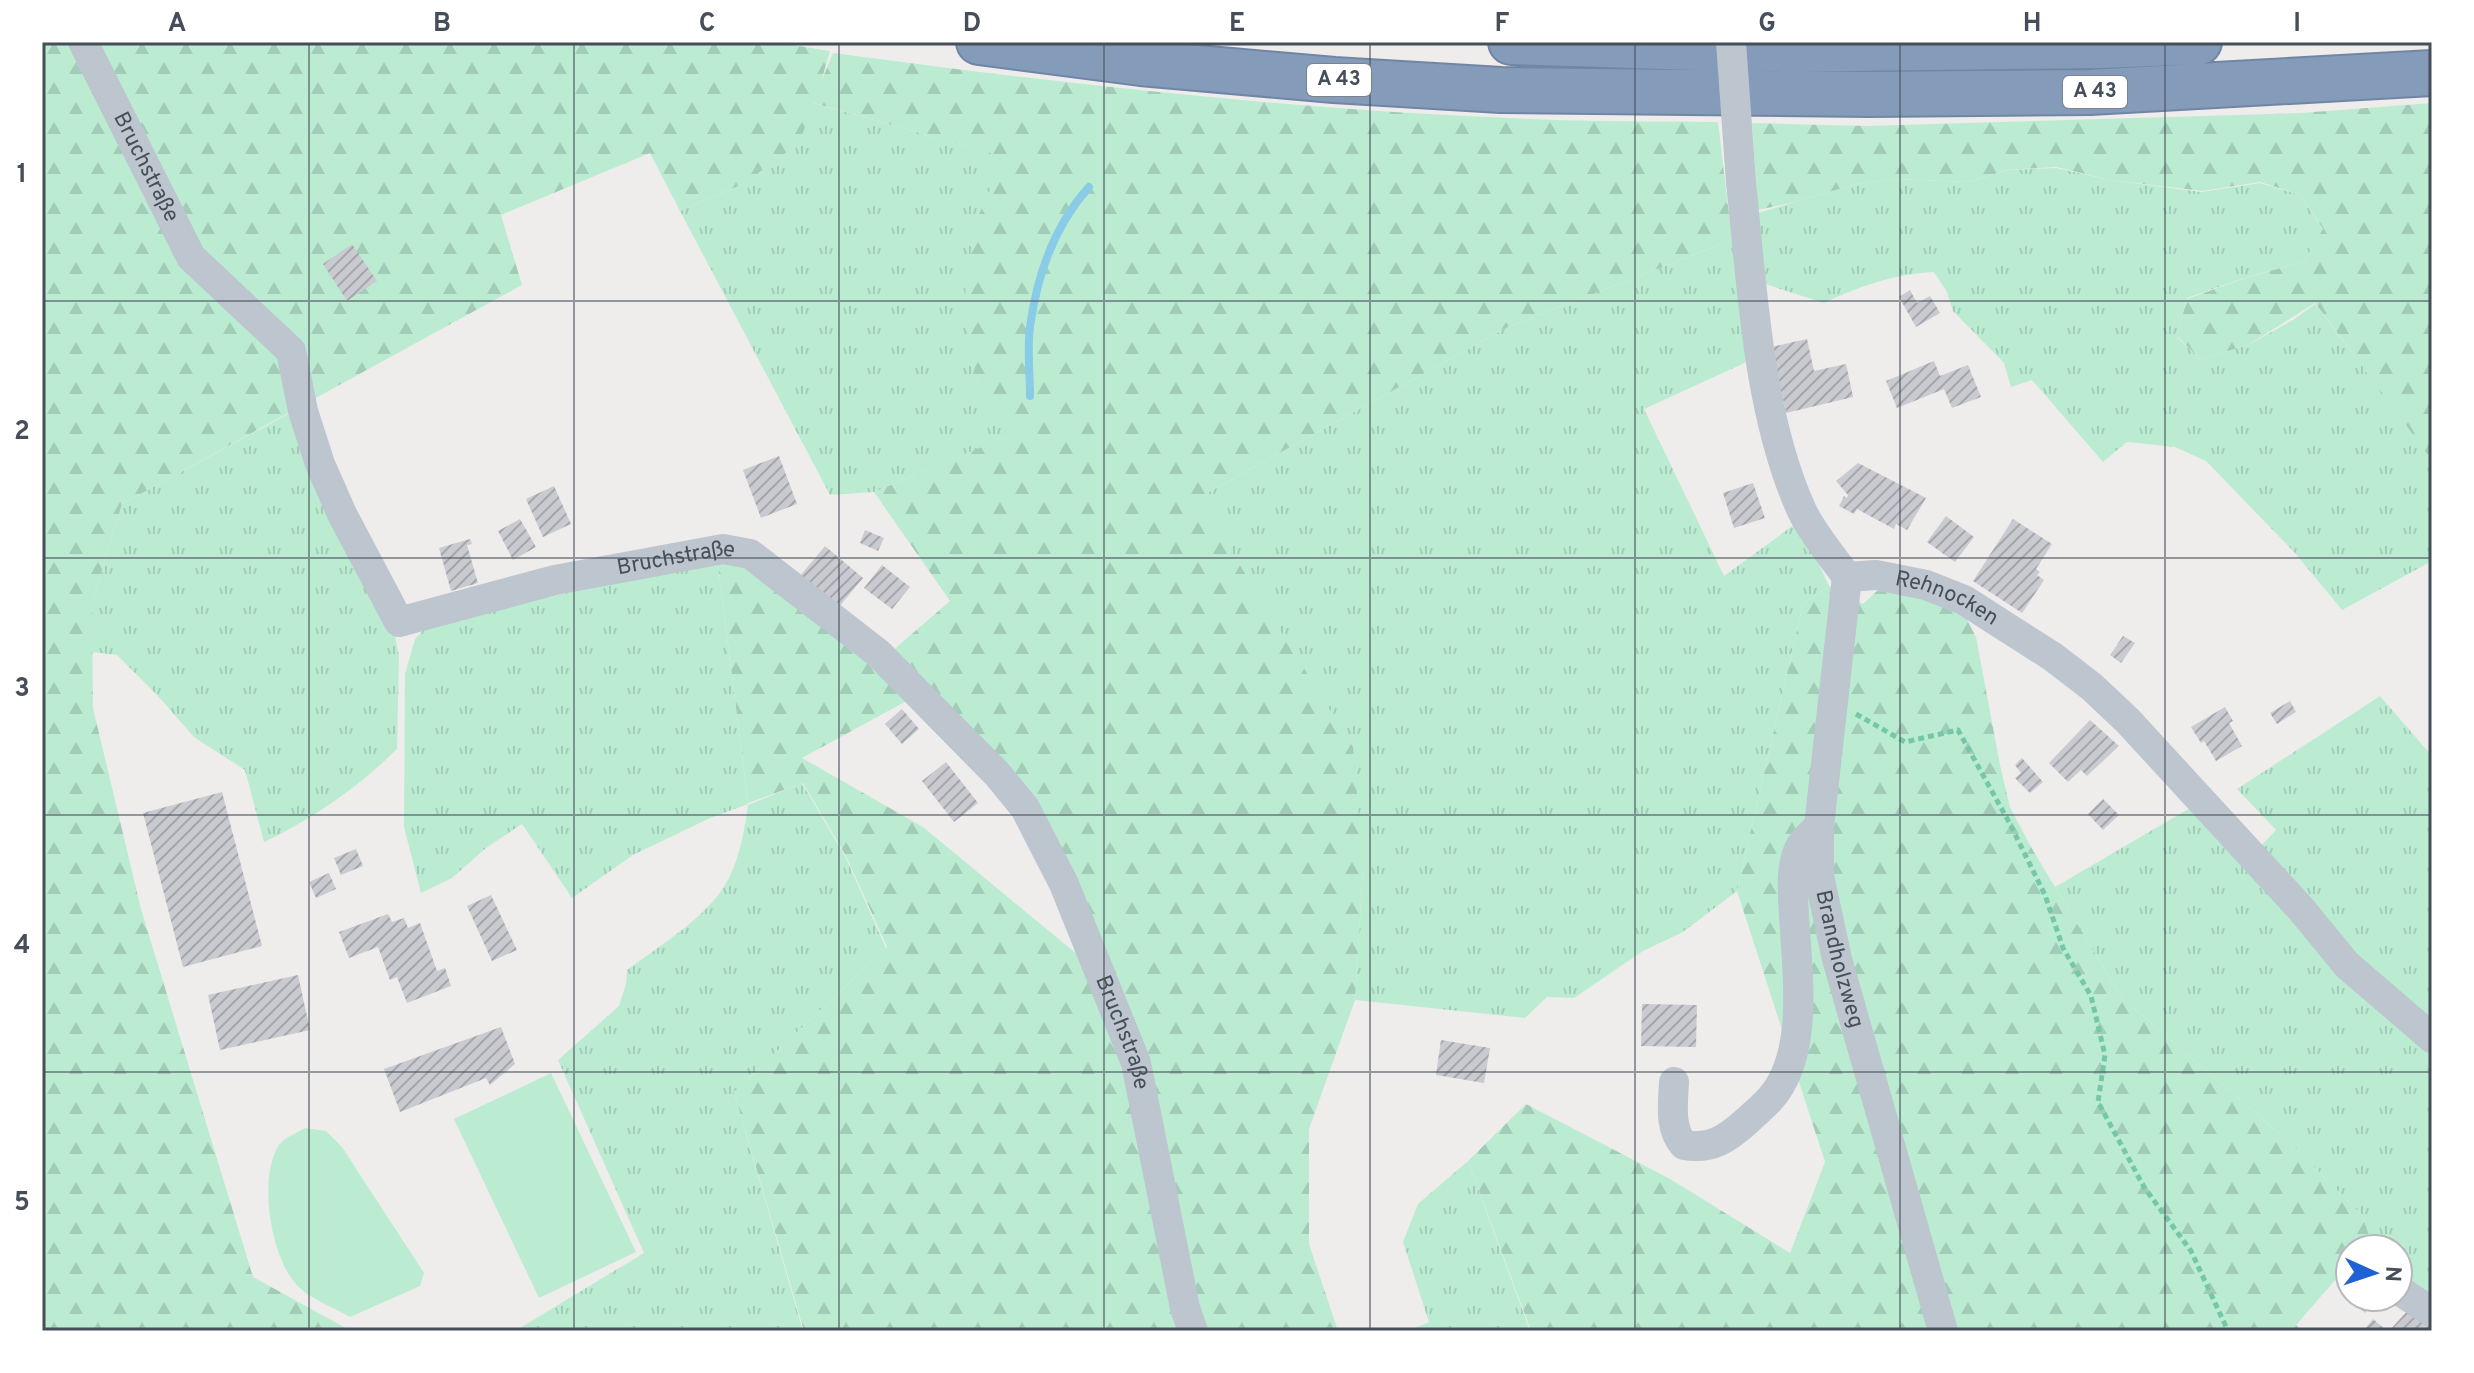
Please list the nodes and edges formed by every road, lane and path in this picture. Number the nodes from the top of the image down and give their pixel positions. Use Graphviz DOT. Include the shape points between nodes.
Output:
graph roads {
  1 [pos="83,42"];
  2 [pos="979,42"];
  3 [pos="1511,42"];
  4 [pos="1731,42"];
  5 [pos="2199,42"];
  6 [pos="2432,73"];
  7 [pos="1847,577"];
  8 [pos="1835,702"];
  9 [pos="1819,826"];
  10 [pos="2432,1038"];
  11 [pos="1674,1082"];
  12 [pos="2414,1300"];
  13 [pos="2432,1312"];
  14 [pos="1193,1331"];
  15 [pos="1943,1331"];
  16 [pos="2228,1331"];
  1 -- 14 [label="street, Bruchstraße" via="191,257 291,351 320,464 399,622 555,580 723,549 750,554 878,653 998,775 1025,808 1064,884 1136,1063"];
  2 -- 6 [label="highway, A 43" via="1141,63 1501,90 2090,92"];
  3 -- 5 [label="highway, A 43" via="1773,50"];
  4 -- 7 [label="street, bridge" via="1759,336 1783,466 1804,515"];
  7 -- 8 [label="street, Brandholzweg"];
  7 -- 10 [label="street, Rehnocken" via="1876,575 1926,585 1964,600 2053,657 2128,721 2347,965"];
  8 -- 9 [label="street, Brandholzweg"];
  8 -- 16 [label="path" via="1905,742 1958,730 2017,838 2063,948 2091,996 2105,1055 2098,1102 2144,1187 2191,1251"];
  9 -- 11 [label="street" via="1795,862 1795,1045 1783,1080 1772,1098 1731,1136 1706,1147 1684,1145 1674,1131"];
  9 -- 15 [label="street, Brandholzweg" via="1819,876 1837,959"];
  12 -- 13 [label="street"];
}
